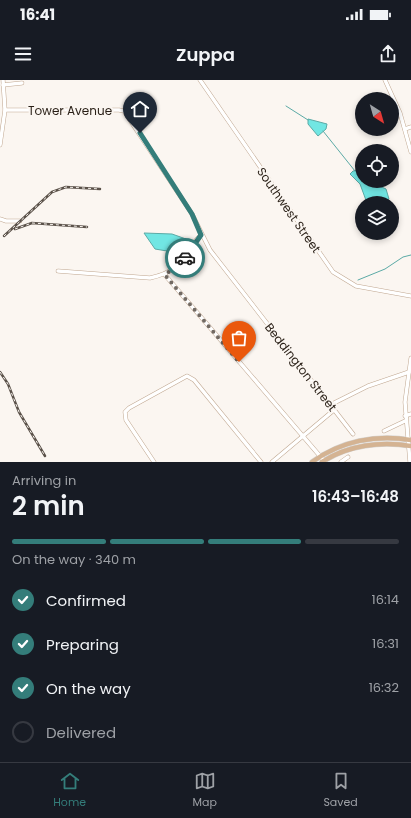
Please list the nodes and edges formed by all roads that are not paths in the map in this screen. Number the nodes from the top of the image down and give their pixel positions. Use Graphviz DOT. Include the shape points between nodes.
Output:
graph roads {
  1 [pos="3,80"];
  2 [pos="200,80"];
  3 [pos="385,80"];
  4 [pos="22,83"];
  5 [pos="3,85"];
  6 [pos="5,110"];
  7 [pos="131,120"];
  8 [pos="411,127"];
  9 [pos="405,129"];
  10 [pos="0,145"];
  11 [pos="411,152"];
  12 [pos="0,219"];
  13 [pos="20,222"];
  14 [pos="201,235"];
  15 [pos="58,272"];
  16 [pos="165,275"];
  17 [pos="411,296"];
  18 [pos="411,358"];
  19 [pos="409,372"];
  20 [pos="330,405"];
  21 [pos="334,410"];
  22 [pos="411,414"];
  23 [pos="405,416"];
  24 [pos="406,421"];
  25 [pos="384,431"];
  26 [pos="353,434"];
  27 [pos="302,436"];
  28 [pos="409,440"];
  29 [pos="409,446"];
  30 [pos="320,456"];
  31 [pos="348,457"];
  32 [pos="154,462"];
  33 [pos="261,462"];
  34 [pos="272,462"];
  35 [pos="312,462"];
  36 [pos="323,462"];
  37 [pos="341,462"];
  38 [pos="410,462"];
  1 -- 5 [label="street"];
  2 -- 17 [label="street, Southwest Street" via="333,272 356,286"];
  3 -- 9 [label="street"];
  4 -- 5 [label="street"];
  5 -- 6 [label="street"];
  6 -- 7 [label="street, Tower Avenue" via="119,110 124,111"];
  6 -- 10 [label="street"];
  7 -- 14 [label="street, Beddington Street" via="192,214"];
  8 -- 9 [label="street"];
  9 -- 11 [label="street"];
  12 -- 13 [label="street"];
  14 -- 16 [label="street" via="185,258"];
  14 -- 20 [label="street, Beddington Street"];
  15 -- 16 [label="street" via="150,278"];
  16 -- 27 [label="street"];
  18 -- 19 [label="street"];
  19 -- 20 [label="street" via="368,386"];
  19 -- 23 [label="street"];
  20 -- 21 [label="street, Beddington Street"];
  21 -- 26 [label="street, Beddington Street"];
  21 -- 27 [label="street"];
  22 -- 23 [label="street"];
  23 -- 24 [label="street"];
  24 -- 25 [label="street"];
  24 -- 28 [label="street"];
  27 -- 30 [label="street"];
  27 -- 34 [label="street"];
  28 -- 29 [label="street"];
  28 -- 30 [label="main road" via="381,437 367,439 346,444"];
  29 -- 36 [label="main road" via="365,446 349,449"];
  29 -- 38 [label="street"];
  30 -- 35 [label="main road"];
  30 -- 36 [label="street"];
  31 -- 37 [label="street"];
  32 -- 33 [label="street" via="126,420 125,412 187,376 194,380"];
}
